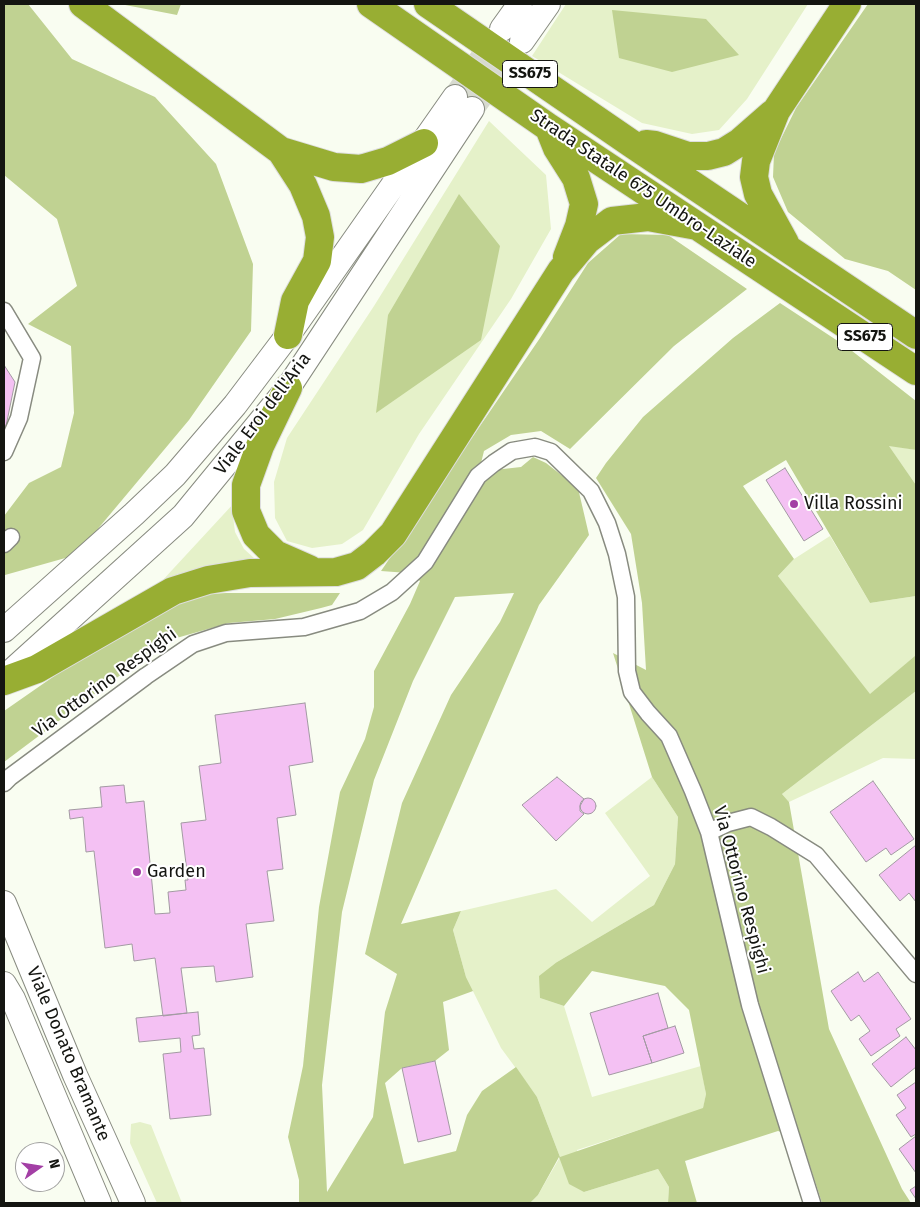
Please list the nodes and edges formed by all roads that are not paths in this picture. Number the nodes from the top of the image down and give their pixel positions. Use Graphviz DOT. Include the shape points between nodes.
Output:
graph roads {
  1 [pos="83,4"];
  2 [pos="371,4"];
  3 [pos="428,4"];
  4 [pos="520,4"];
  5 [pos="548,4"];
  6 [pos="847,4"];
  7 [pos="776,111"];
  8 [pos="548,127"];
  9 [pos="424,143"];
  10 [pos="632,144"];
  11 [pos="281,151"];
  12 [pos="697,226"];
  13 [pos="788,249"];
  14 [pos="561,271"];
  15 [pos="4,311"];
  16 [pos="288,335"];
  17 [pos="916,335"];
  18 [pos="916,371"];
  19 [pos="288,388"];
  20 [pos="4,452"];
  21 [pos="317,573"];
  22 [pos="4,630"];
  23 [pos="4,679"];
  24 [pos="4,783"];
  25 [pos="708,832"];
  26 [pos="4,903"];
  27 [pos="916,974"];
  28 [pos="4,984"];
  29 [pos="99,1203"];
  30 [pos="133,1203"];
  31 [pos="812,1203"];
  1 -- 11 [label="highway"];
  2 -- 8 [label="highway, Strada Statale 675 Umbro-Laziale / SS675"];
  3 -- 10 [label="highway, Strada Statale 675 Umbro-Laziale / SS675"];
  4 -- 5 [label="main road" via="512,35"];
  6 -- 7 [label="highway"];
  7 -- 10 [label="highway" via="740,142 724,152 708,156 688,156 655,145"];
  7 -- 13 [label="highway" via="756,161 754,177 758,194"];
  8 -- 12 [label="highway, Strada Statale 675 Umbro-Laziale / SS675"];
  8 -- 14 [label="highway" via="576,178 584,204"];
  9 -- 11 [label="highway" via="388,161 361,169 334,167"];
  9 -- 16 [label="main road, Viale Eroi dell'Aria"];
  9 -- 19 [label="main road, Viale Eroi dell'Aria" via="464,103"];
  10 -- 13 [label="highway, Strada Statale 675 Umbro-Laziale / SS675"];
  11 -- 16 [label="highway" via="304,185 320,237 316,261 295,301"];
  12 -- 14 [label="highway" via="648,217 612,221 587,240"];
  12 -- 18 [label="highway, Strada Statale 675 Umbro-Laziale / SS675"];
  13 -- 17 [label="highway, Strada Statale 675 Umbro-Laziale / SS675"];
  14 -- 21 [label="highway" via="393,534 357,566"];
  15 -- 20 [label="street" via="32,358 19,418"];
  16 -- 22 [label="main road, Viale Eroi dell'Aria" via="235,405 175,475"];
  19 -- 21 [label="highway" via="260,446 246,485 246,511 256,535 275,554"];
  19 -- 23 [label="main road, Viale Eroi dell'Aria" via="183,516"];
  21 -- 23 [label="highway" via="250,573 208,580 173,592 37,669"];
  24 -- 25 [label="street, Via Ottorino Respighi" via="193,644 226,633 304,627 360,610 392,592 425,562 478,476 512,451 534,447 551,452 592,491 607,523 626,596 627,670 632,692 669,736"];
  25 -- 27 [label="street" via="728,822 751,817 816,855"];
  25 -- 31 [label="street, Via Ottorino Respighi" via="750,1005"];
  26 -- 30 [label="main road, Viale Donato Bramante" via="75,1075"];
  28 -- 29 [label="main road, Viale Donato Bramante"];
}
